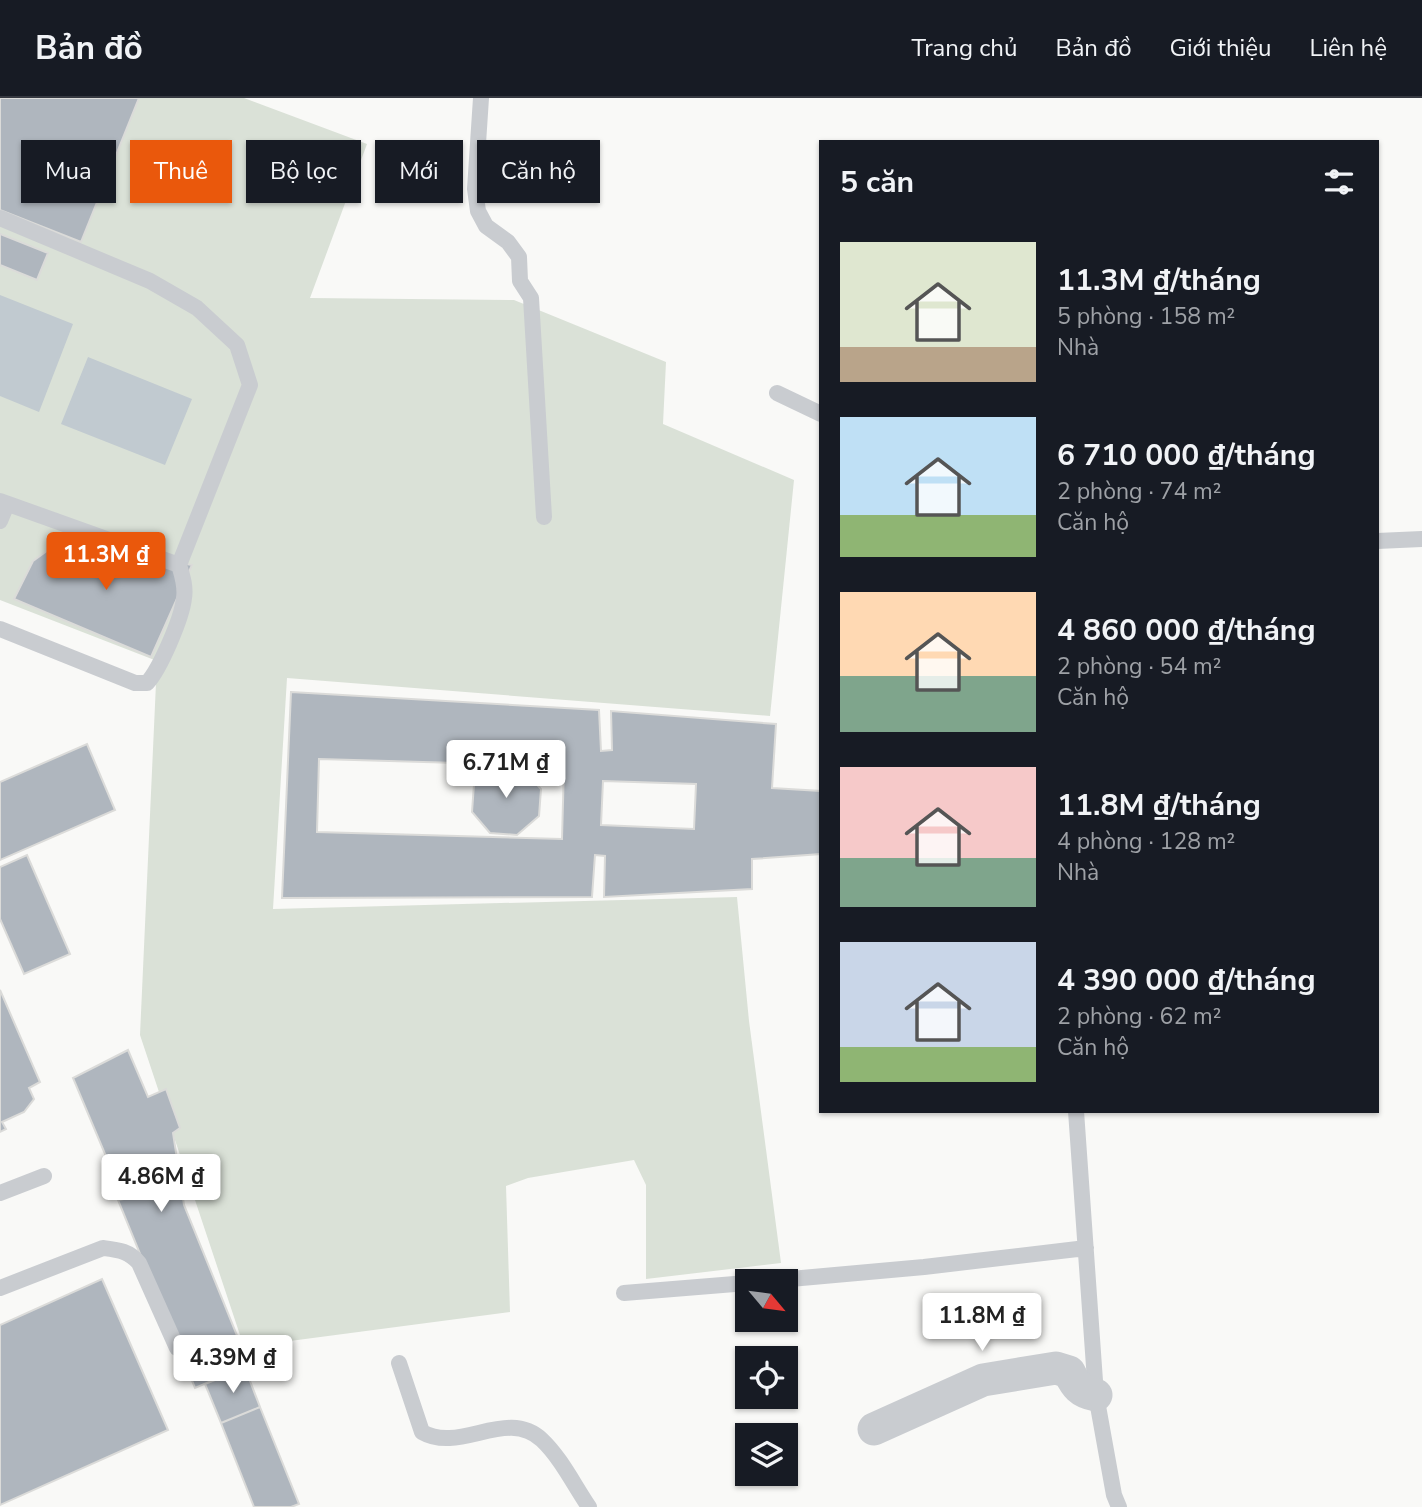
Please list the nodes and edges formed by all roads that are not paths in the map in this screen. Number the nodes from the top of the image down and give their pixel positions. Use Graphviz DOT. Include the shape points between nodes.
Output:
graph roads {
  1 [pos="481,98"];
  2 [pos="0,218"];
  3 [pos="777,393"];
  4 [pos="819,413"];
  5 [pos="4,503"];
  6 [pos="544,517"];
  7 [pos="0,521"];
  8 [pos="1422,539"];
  9 [pos="1379,541"];
  10 [pos="179,565"];
  11 [pos="0,629"];
  12 [pos="1076,1113"];
  13 [pos="44,1176"];
  14 [pos="0,1193"];
  15 [pos="1086,1248"];
  16 [pos="798,1278"];
  17 [pos="735,1284"];
  18 [pos="0,1288"];
  19 [pos="624,1293"];
  20 [pos="177,1348"];
  21 [pos="399,1363"];
  22 [pos="1096,1395"];
  23 [pos="874,1429"];
  24 [pos="589,1507"];
  25 [pos="1119,1507"];
  1 -- 6 [label="lane" via="475,189 478,211 486,226 519,257 520,281 531,298"];
  2 -- 10 [label="lane" via="150,281 197,308 237,345 250,385"];
  3 -- 4 [label="lane"];
  5 -- 7 [label="lane"];
  5 -- 10 [label="lane"];
  8 -- 9 [label="lane"];
  10 -- 11 [label="lane" via="184,584 181,612 147,683 135,683"];
  12 -- 15 [label="lane"];
  13 -- 14 [label="lane"];
  15 -- 16 [label="lane"];
  15 -- 22 [label="lane"];
  17 -- 19 [label="lane"];
  18 -- 20 [label="lane" via="103,1248 131,1253"];
  21 -- 24 [label="lane" via="422,1433 460,1439 497,1428 520,1428 541,1438"];
  22 -- 23 [label="street" via="1077,1388 1069,1372 1056,1368 983,1380"];
  22 -- 25 [label="lane"];
}
